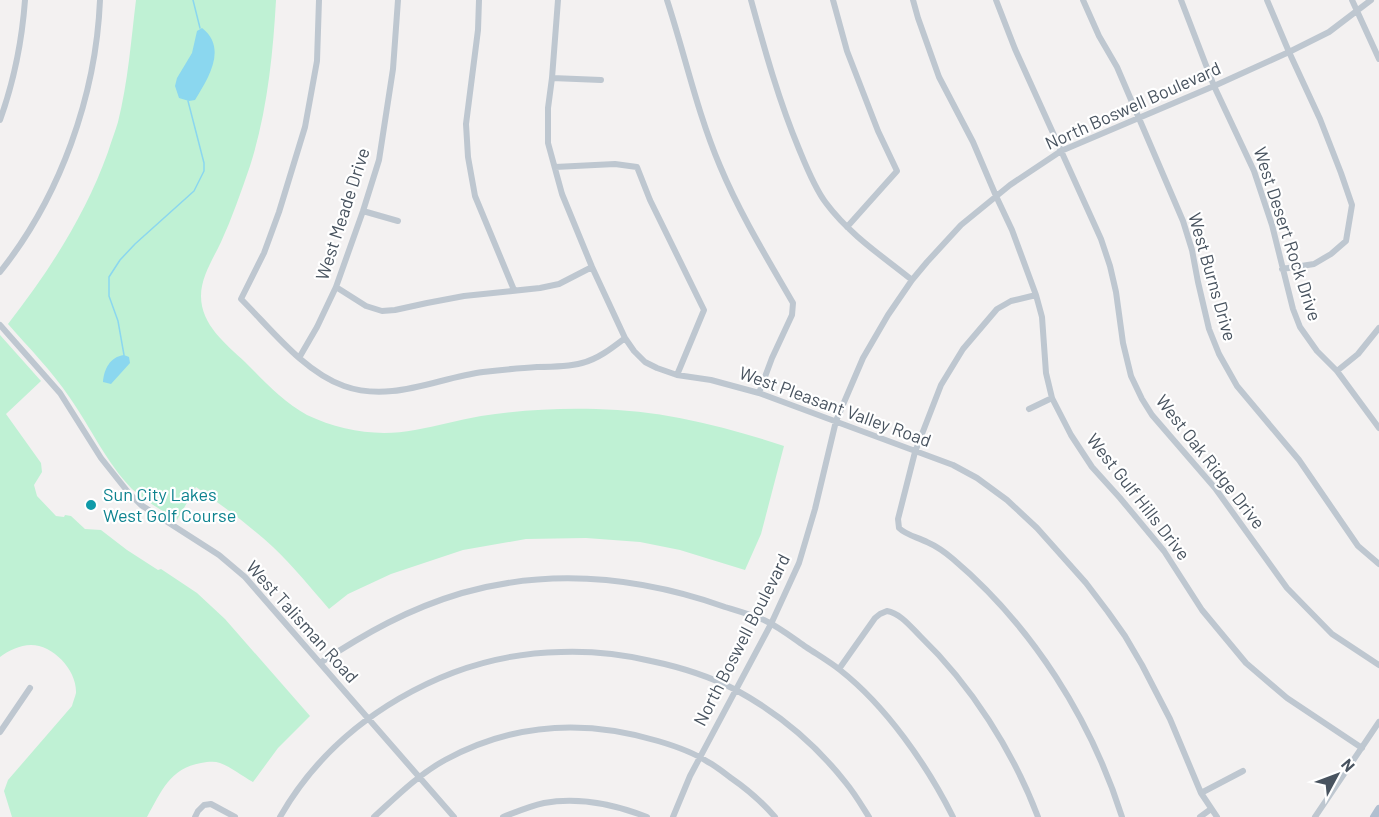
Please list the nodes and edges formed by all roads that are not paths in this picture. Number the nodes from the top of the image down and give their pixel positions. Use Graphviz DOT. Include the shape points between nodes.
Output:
graph roads {
  1 [pos="25,0"];
  2 [pos="100,0"];
  3 [pos="319,0"];
  4 [pos="398,0"];
  5 [pos="479,0"];
  6 [pos="558,0"];
  7 [pos="667,0"];
  8 [pos="751,0"];
  9 [pos="832,0"];
  10 [pos="913,0"];
  11 [pos="996,0"];
  12 [pos="1083,0"];
  13 [pos="1181,0"];
  14 [pos="1267,0"];
  15 [pos="1352,0"];
  16 [pos="1371,0"];
  17 [pos="1357,11"];
  18 [pos="1288,52"];
  19 [pos="1379,59"];
  20 [pos="552,78"];
  21 [pos="601,80"];
  22 [pos="1214,86"];
  23 [pos="1138,118"];
  24 [pos="0,120"];
  25 [pos="1061,151"];
  26 [pos="555,167"];
  27 [pos="996,196"];
  28 [pos="363,211"];
  29 [pos="398,221"];
  30 [pos="847,227"];
  31 [pos="592,267"];
  32 [pos="1282,269"];
  33 [pos="0,272"];
  34 [pos="912,280"];
  35 [pos="336,287"];
  36 [pos="514,291"];
  37 [pos="1036,294"];
  38 [pos="0,325"];
  39 [pos="1379,328"];
  40 [pos="625,338"];
  41 [pos="299,358"];
  42 [pos="1337,371"];
  43 [pos="677,375"];
  44 [pos="759,393"];
  45 [pos="1052,398"];
  46 [pos="1029,409"];
  47 [pos="837,421"];
  48 [pos="1379,428"];
  49 [pos="915,452"];
  50 [pos="1379,564"];
  51 [pos="771,624"];
  52 [pos="320,663"];
  53 [pos="1379,665"];
  54 [pos="839,669"];
  55 [pos="30,688"];
  56 [pos="736,690"];
  57 [pos="368,718"];
  58 [pos="1379,723"];
  59 [pos="0,732"];
  60 [pos="1362,748"];
  61 [pos="700,757"];
  62 [pos="1243,771"];
  63 [pos="419,777"];
  64 [pos="1201,793"];
  65 [pos="1211,809"];
  66 [pos="1379,809"];
  67 [pos="195,817"];
  68 [pos="235,817"];
  69 [pos="280,817"];
  70 [pos="374,817"];
  71 [pos="454,817"];
  72 [pos="503,817"];
  73 [pos="647,817"];
  74 [pos="673,817"];
  75 [pos="775,817"];
  76 [pos="869,817"];
  77 [pos="953,817"];
  78 [pos="1038,817"];
  79 [pos="1122,817"];
  80 [pos="1200,817"];
  81 [pos="1216,817"];
  82 [pos="1315,817"];
  83 [pos="1374,817"];
  1 -- 24 [label="street" via="17,62"];
  2 -- 33 [label="street" via="89,80 68,151 31,228"];
  3 -- 41 [label="street" via="317,61 305,127 264,253 241,299"];
  4 -- 28 [label="street, West Meade Drive" via="393,69 379,160"];
  5 -- 36 [label="street" via="466,124 468,157 475,196"];
  6 -- 20 [label="street, West Pleasant Valley Road"];
  7 -- 44 [label="street" via="720,166 745,220 793,303 792,315"];
  8 -- 30 [label="street" via="796,143 824,201"];
  9 -- 30 [label="street" via="847,51 897,171"];
  10 -- 27 [label="street, West Gulf Hills Drive" via="939,78"];
  11 -- 25 [label="street, West Oak Ridge Drive"];
  12 -- 23 [label="street, West Burns Drive"];
  13 -- 22 [label="street, West Desert Rock Drive"];
  14 -- 18 [label="street"];
  15 -- 17 [label="street"];
  16 -- 17 [label="street, North Boswell Boulevard"];
  17 -- 18 [label="street, North Boswell Boulevard" via="1329,32"];
  17 -- 19 [label="street"];
  18 -- 22 [label="street, North Boswell Boulevard"];
  18 -- 32 [label="street" via="1320,119 1352,205 1346,241 1314,264"];
  20 -- 21 [label="street"];
  20 -- 26 [label="street, West Pleasant Valley Road" via="548,143"];
  22 -- 23 [label="street, North Boswell Boulevard"];
  22 -- 32 [label="street, West Desert Rock Drive" via="1257,181"];
  23 -- 25 [label="street, North Boswell Boulevard"];
  23 -- 50 [label="street, West Burns Drive" via="1192,250 1218,354 1237,386 1299,460 1358,546"];
  25 -- 27 [label="street, North Boswell Boulevard"];
  25 -- 53 [label="street, West Oak Ridge Drive" via="1101,239 1116,292 1131,376 1142,399 1215,488 1287,588 1332,634"];
  26 -- 31 [label="street, West Pleasant Valley Road"];
  26 -- 43 [label="street" via="637,167 704,310"];
  27 -- 34 [label="street, North Boswell Boulevard" via="961,225"];
  27 -- 37 [label="street, West Gulf Hills Drive"];
  28 -- 29 [label="street"];
  28 -- 35 [label="street, West Meade Drive"];
  30 -- 34 [label="street"];
  31 -- 36 [label="street" via="559,284"];
  31 -- 40 [label="street, West Pleasant Valley Road"];
  32 -- 42 [label="street, West Desert Rock Drive" via="1300,327"];
  34 -- 47 [label="street, North Boswell Boulevard" via="863,358"];
  35 -- 36 [label="street" via="382,311"];
  35 -- 41 [label="street, West Meade Drive"];
  37 -- 45 [label="street, West Gulf Hills Drive"];
  37 -- 49 [label="street" via="997,309 963,349 941,385"];
  38 -- 52 [label="street, West Talisman Road" via="60,393 101,458 128,492 245,577"];
  39 -- 42 [label="street" via="1358,354"];
  40 -- 41 [label="street" via="586,363 479,373 390,392 345,387"];
  40 -- 43 [label="street, West Pleasant Valley Road" via="645,362"];
  42 -- 48 [label="street, West Desert Rock Drive"];
  43 -- 44 [label="street, West Pleasant Valley Road"];
  44 -- 47 [label="street, West Pleasant Valley Road"];
  45 -- 46 [label="street"];
  45 -- 60 [label="street, West Gulf Hills Drive" via="1092,467 1164,551 1202,610 1246,663 1287,698"];
  47 -- 49 [label="street, West Pleasant Valley Road"];
  47 -- 51 [label="street, North Boswell Boulevard" via="799,563"];
  49 -- 64 [label="street, West Pleasant Valley Road" via="953,465 1007,500 1086,583 1142,665"];
  49 -- 79 [label="street" via="898,528 951,558 985,588 1034,645 1083,726"];
  51 -- 52 [label="street" via="675,591 620,581 547,579 492,586 429,604 363,635"];
  51 -- 54 [label="street"];
  51 -- 56 [label="street, North Boswell Boulevard"];
  52 -- 57 [label="street, West Talisman Road"];
  54 -- 77 [label="street" via="878,706 918,756"];
  54 -- 78 [label="street" via="877,616 887,611 898,615 931,646 982,710 1017,768"];
  55 -- 59 [label="street"];
  56 -- 57 [label="street" via="698,674 640,658 591,652 527,654 442,677"];
  56 -- 61 [label="street, North Boswell Boulevard"];
  56 -- 76 [label="street" via="778,717 815,748 847,784"];
  57 -- 63 [label="street, West Talisman Road"];
  57 -- 69 [label="street" via="311,773"];
  58 -- 60 [label="street"];
  60 -- 82 [label="street"];
  61 -- 63 [label="street" via="634,734 559,727 531,730 473,746"];
  61 -- 74 [label="street, North Boswell Boulevard"];
  61 -- 75 [label="street" via="742,786"];
  62 -- 64 [label="street"];
  63 -- 70 [label="street"];
  63 -- 71 [label="street, West Talisman Road"];
  64 -- 65 [label="street, West Pleasant Valley Road"];
  65 -- 80 [label="street"];
  65 -- 81 [label="street, West Pleasant Valley Road"];
  66 -- 83 [label="main road"];
  67 -- 68 [label="street" via="204,805 211,804"];
  72 -- 73 [label="street" via="543,803 566,801 594,803"];
}
